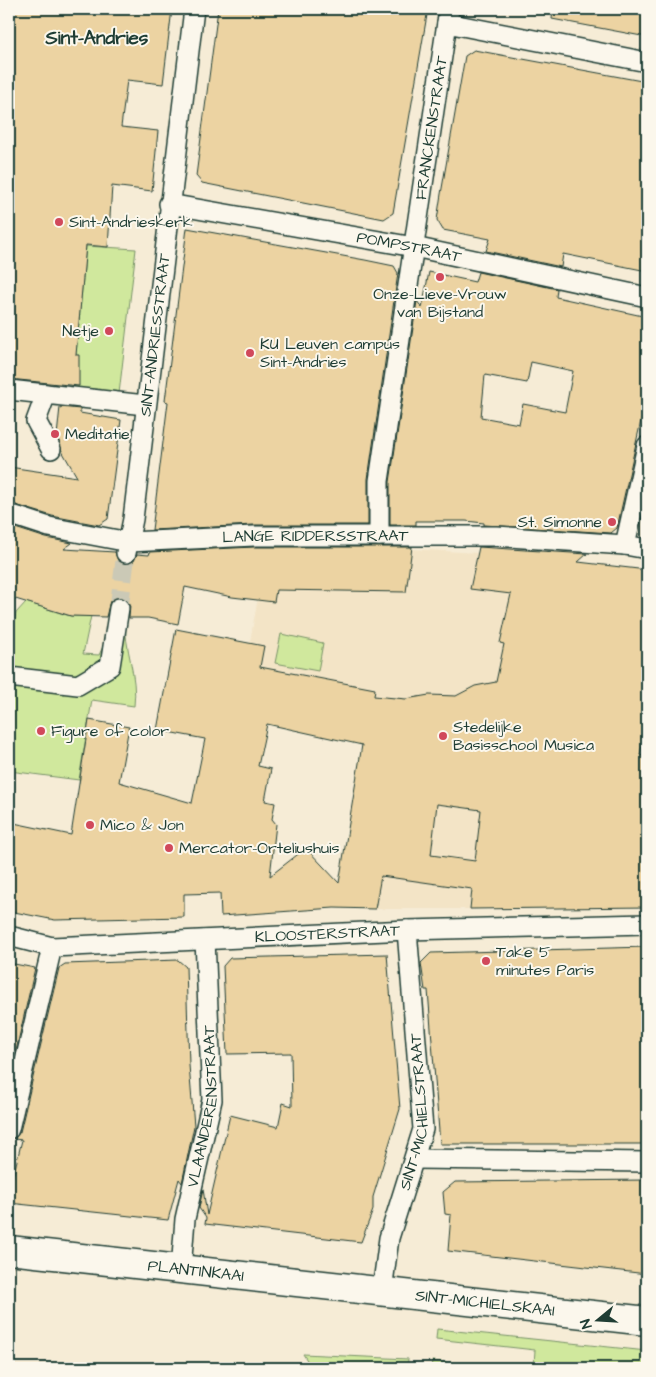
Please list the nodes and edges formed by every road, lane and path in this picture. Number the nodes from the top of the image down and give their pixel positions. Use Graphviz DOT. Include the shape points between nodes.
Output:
graph roads {
  1 [pos="194,9"];
  2 [pos="448,16"];
  3 [pos="647,62"];
  4 [pos="169,204"];
  5 [pos="414,247"];
  6 [pos="647,297"];
  7 [pos="9,390"];
  8 [pos="46,394"];
  9 [pos="145,405"];
  10 [pos="647,446"];
  11 [pos="51,449"];
  12 [pos="9,514"];
  13 [pos="379,536"];
  14 [pos="625,545"];
  15 [pos="128,548"];
  16 [pos="647,549"];
  17 [pos="119,608"];
  18 [pos="9,677"];
  19 [pos="647,924"];
  20 [pos="407,930"];
  21 [pos="9,936"];
  22 [pos="205,940"];
  23 [pos="52,947"];
  24 [pos="10,1120"];
  25 [pos="414,1159"];
  26 [pos="647,1162"];
  27 [pos="9,1250"];
  28 [pos="181,1270"];
  29 [pos="382,1291"];
  30 [pos="647,1321"];
  1 -- 4 [label="street, SINT-ANDRIESSTRAAT"];
  2 -- 3 [label="street"];
  2 -- 5 [label="street, FRANCKENSTRAAT"];
  4 -- 5 [label="street, POMPSTRAAT"];
  4 -- 9 [label="street, SINT-ANDRIESSTRAAT"];
  5 -- 6 [label="street, POMPSTRAAT"];
  5 -- 13 [label="street, FRANCKENSTRAAT" via="379,481"];
  7 -- 8 [label="street"];
  8 -- 9 [label="street"];
  8 -- 11 [label="street" via="36,421"];
  9 -- 15 [label="street, SINT-ANDRIESSTRAAT"];
  10 -- 14 [label="street"];
  12 -- 15 [label="street, LANGE RIDDERSSTRAAT"];
  13 -- 14 [label="street, LANGE RIDDERSSTRAAT" via="496,536"];
  13 -- 15 [label="street, LANGE RIDDERSSTRAAT" via="254,536"];
  14 -- 16 [label="street, LANGE RIDDERSSTRAAT"];
  17 -- 18 [label="street" via="110,666 78,685"];
  19 -- 20 [label="street, KLOOSTERSTRAAT"];
  20 -- 22 [label="street, KLOOSTERSTRAAT"];
  20 -- 25 [label="street, SINT-MICHIELSTRAAT" via="423,1129"];
  21 -- 23 [label="street, KLOOSTERSTRAAT"];
  22 -- 23 [label="street, KLOOSTERSTRAAT"];
  22 -- 28 [label="street, VLAANDERENSTRAAT" via="212,1100 185,1218"];
  23 -- 24 [label="street"];
  25 -- 26 [label="street"];
  25 -- 29 [label="street, SINT-MICHIELSTRAAT" via="389,1238"];
  27 -- 28 [label="street, PLANTINKAAI"];
  28 -- 29 [label="street, PLANTINKAAI"];
  29 -- 30 [label="street, SINT-MICHIELSKAAI"];
}
